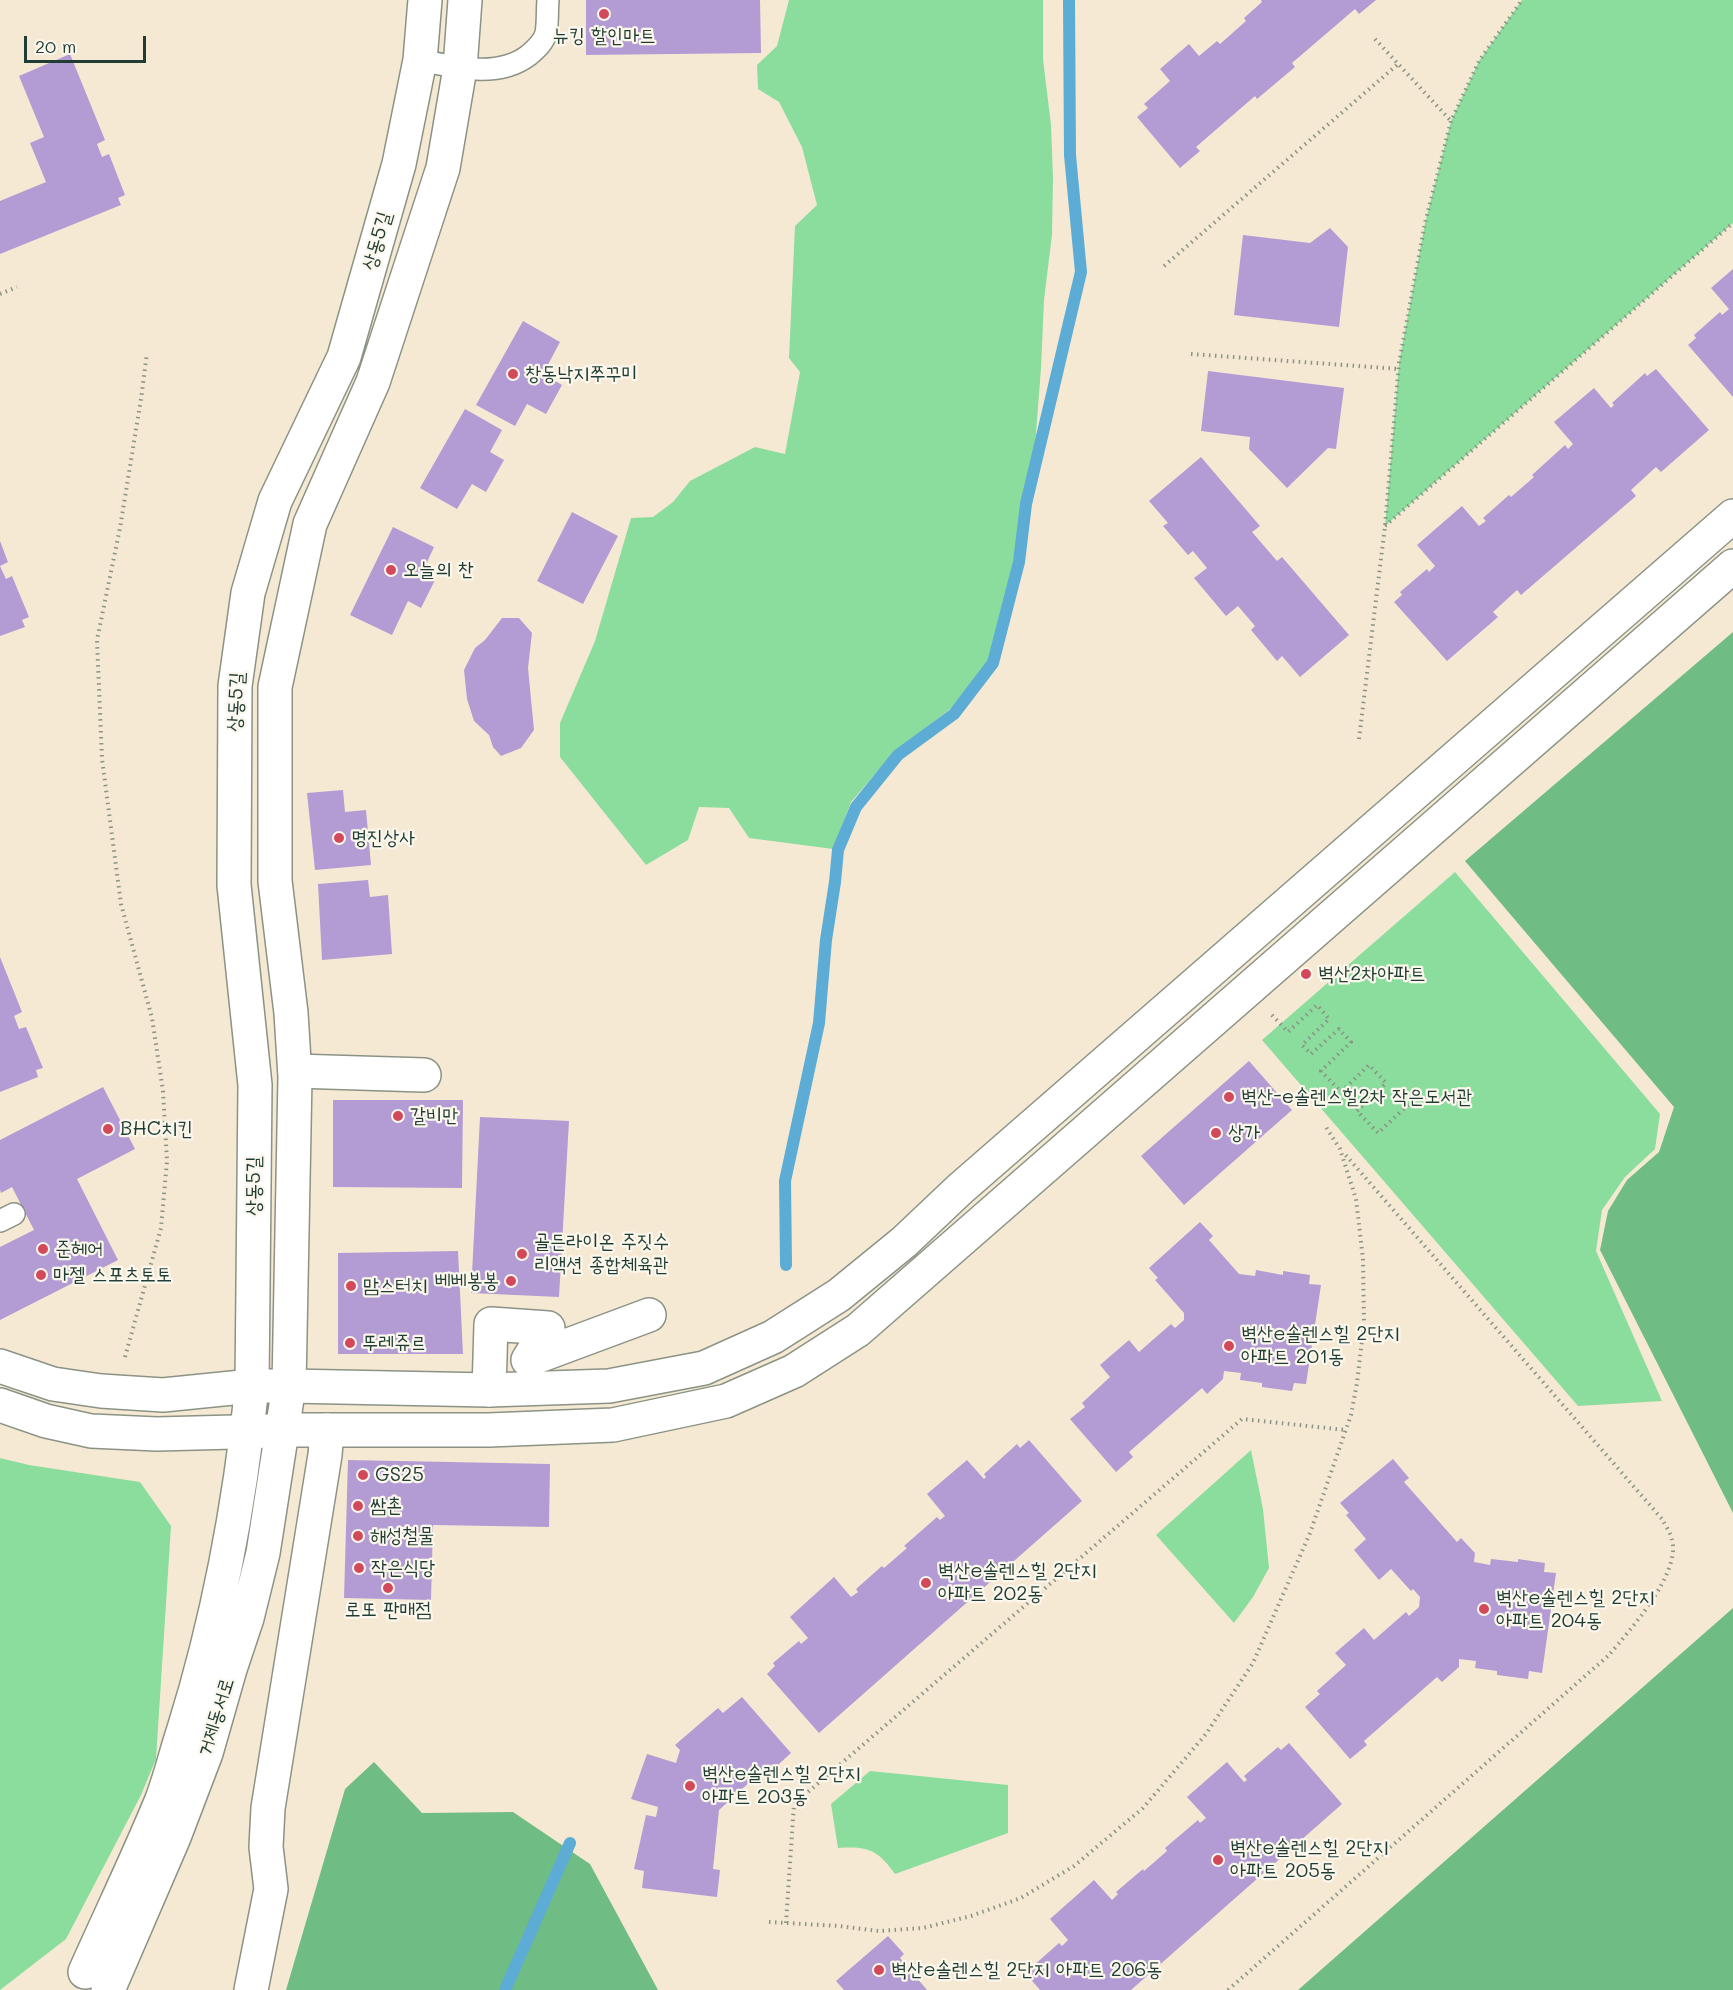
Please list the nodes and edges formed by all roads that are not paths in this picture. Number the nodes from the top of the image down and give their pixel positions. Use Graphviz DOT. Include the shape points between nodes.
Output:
graph roads {
  1 [pos="425,0"];
  2 [pos="465,0"];
  3 [pos="548,0"];
  4 [pos="420,60"];
  5 [pos="460,68"];
  6 [pos="1733,516"];
  7 [pos="1733,566"];
  8 [pos="295,1071"];
  9 [pos="424,1075"];
  10 [pos="649,1315"];
  11 [pos="0,1366"];
  12 [pos="252,1386"];
  13 [pos="289,1386"];
  14 [pos="489,1390"];
  15 [pos="0,1405"];
  16 [pos="327,1430"];
  17 [pos="283,1431"];
  18 [pos="247,1432"];
  19 [pos="96,1981"];
  20 [pos="251,1990"];
  1 -- 4 [label="street, 상동5길"];
  2 -- 5 [label="street, 상동5길"];
  3 -- 5 [label="lane" via="546,34 533,52 516,64 499,68"];
  4 -- 5 [label="lane"];
  4 -- 12 [label="street, 상동5길" via="399,164 344,357 274,501 248,593 234,686 234,885 255,1085"];
  5 -- 8 [label="street, 상동5길" via="443,168 373,382 310,524 275,687 275,881"];
  6 -- 14 [label="street" via="839,1295 773,1336 704,1368 609,1386"];
  7 -- 16 [label="street" via="858,1330 794,1371 726,1401 613,1425"];
  8 -- 9 [label="street"];
  8 -- 13 [label="street, 상동5길"];
  10 -- 14 [label="street" via="528,1360 548,1328 491,1324"];
  11 -- 12 [label="street" via="53,1384 101,1391 163,1395"];
  12 -- 13 [label="street"];
  12 -- 18 [label="street, 상동5길"];
  13 -- 14 [label="street"];
  13 -- 17 [label="street, 상동5길"];
  15 -- 18 [label="street" via="45,1421 91,1431"];
  16 -- 17 [label="street"];
  16 -- 20 [label="street" via="268,1808 266,1847 271,1889"];
  17 -- 18 [label="street"];
  17 -- 19 [label="street, 거제동서로" via="263,1553 206,1753 174,1837"];
  18 -- 19 [label="street, 거제동서로" via="227,1565 194,1698 162,1801"];
}
